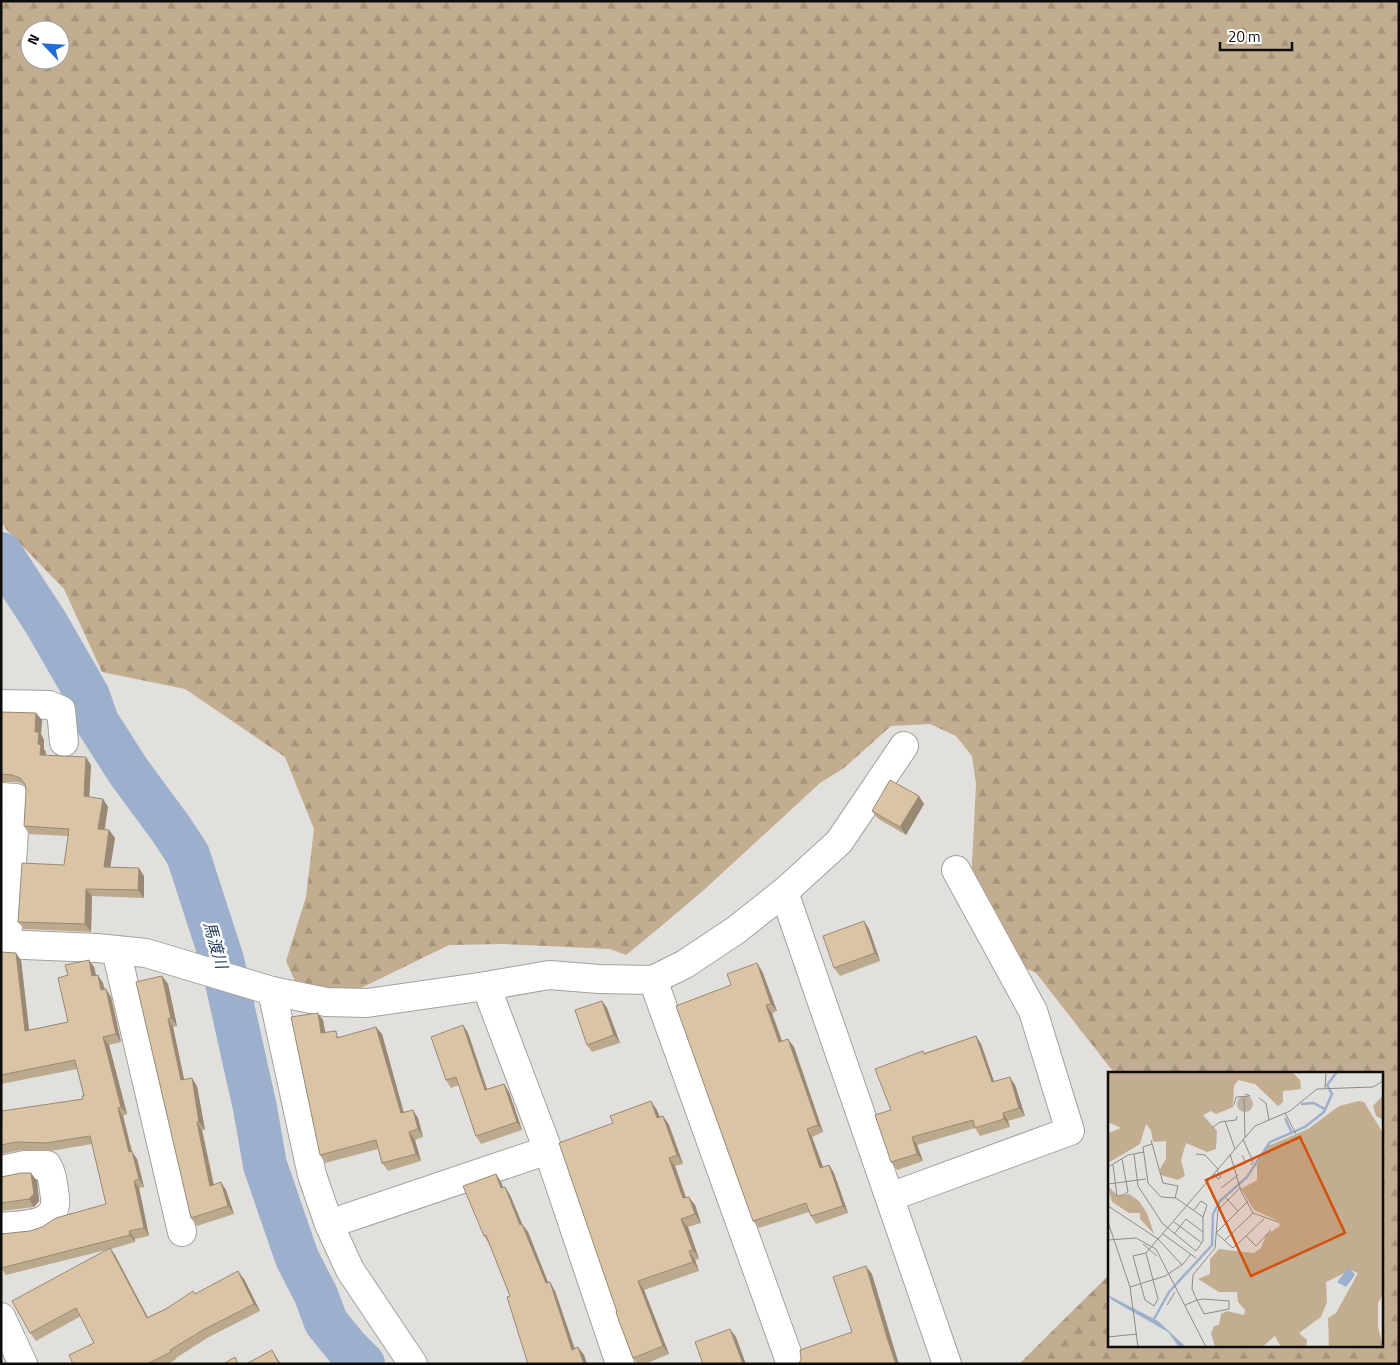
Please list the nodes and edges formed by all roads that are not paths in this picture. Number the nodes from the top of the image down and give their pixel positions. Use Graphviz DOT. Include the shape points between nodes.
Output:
graph roads {
  1 [pos="1,704"];
  2 [pos="64,742"];
  3 [pos="904,746"];
  4 [pos="1,797"];
  5 [pos="956,870"];
  6 [pos="784,892"];
  7 [pos="4,944"];
  8 [pos="116,950"];
  9 [pos="653,980"];
  10 [pos="486,986"];
  11 [pos="272,991"];
  12 [pos="548,1150"];
  13 [pos="1,1170"];
  14 [pos="890,1197"];
  15 [pos="329,1224"];
  16 [pos="1,1227"];
  17 [pos="182,1232"];
  18 [pos="1,1316"];
  19 [pos="23,1364"];
  20 [pos="413,1364"];
  21 [pos="620,1364"];
  22 [pos="790,1364"];
  23 [pos="947,1364"];
  1 -- 2 [label="street" via="49,705 61,710"];
  3 -- 6 [label="street" via="839,842"];
  4 -- 7 [label="street" via="16,798"];
  5 -- 14 [label="street" via="1033,1011 1070,1132"];
  6 -- 9 [label="street" via="736,930 685,964"];
  6 -- 14 [label="street"];
  7 -- 8 [label="street"];
  8 -- 11 [label="street" via="146,953"];
  8 -- 17 [label="street"];
  9 -- 10 [label="street" via="549,975"];
  9 -- 22 [label="street"];
  10 -- 11 [label="street" via="367,1003 326,1002"];
  10 -- 12 [label="street"];
  11 -- 15 [label="street" via="312,1175"];
  12 -- 15 [label="street"];
  12 -- 21 [label="street"];
  13 -- 16 [label="street" via="25,1165 47,1166 56,1199 55,1210 43,1221"];
  14 -- 23 [label="street"];
  15 -- 20 [label="street" via="350,1270"];
  18 -- 19 [label="street"];
}
